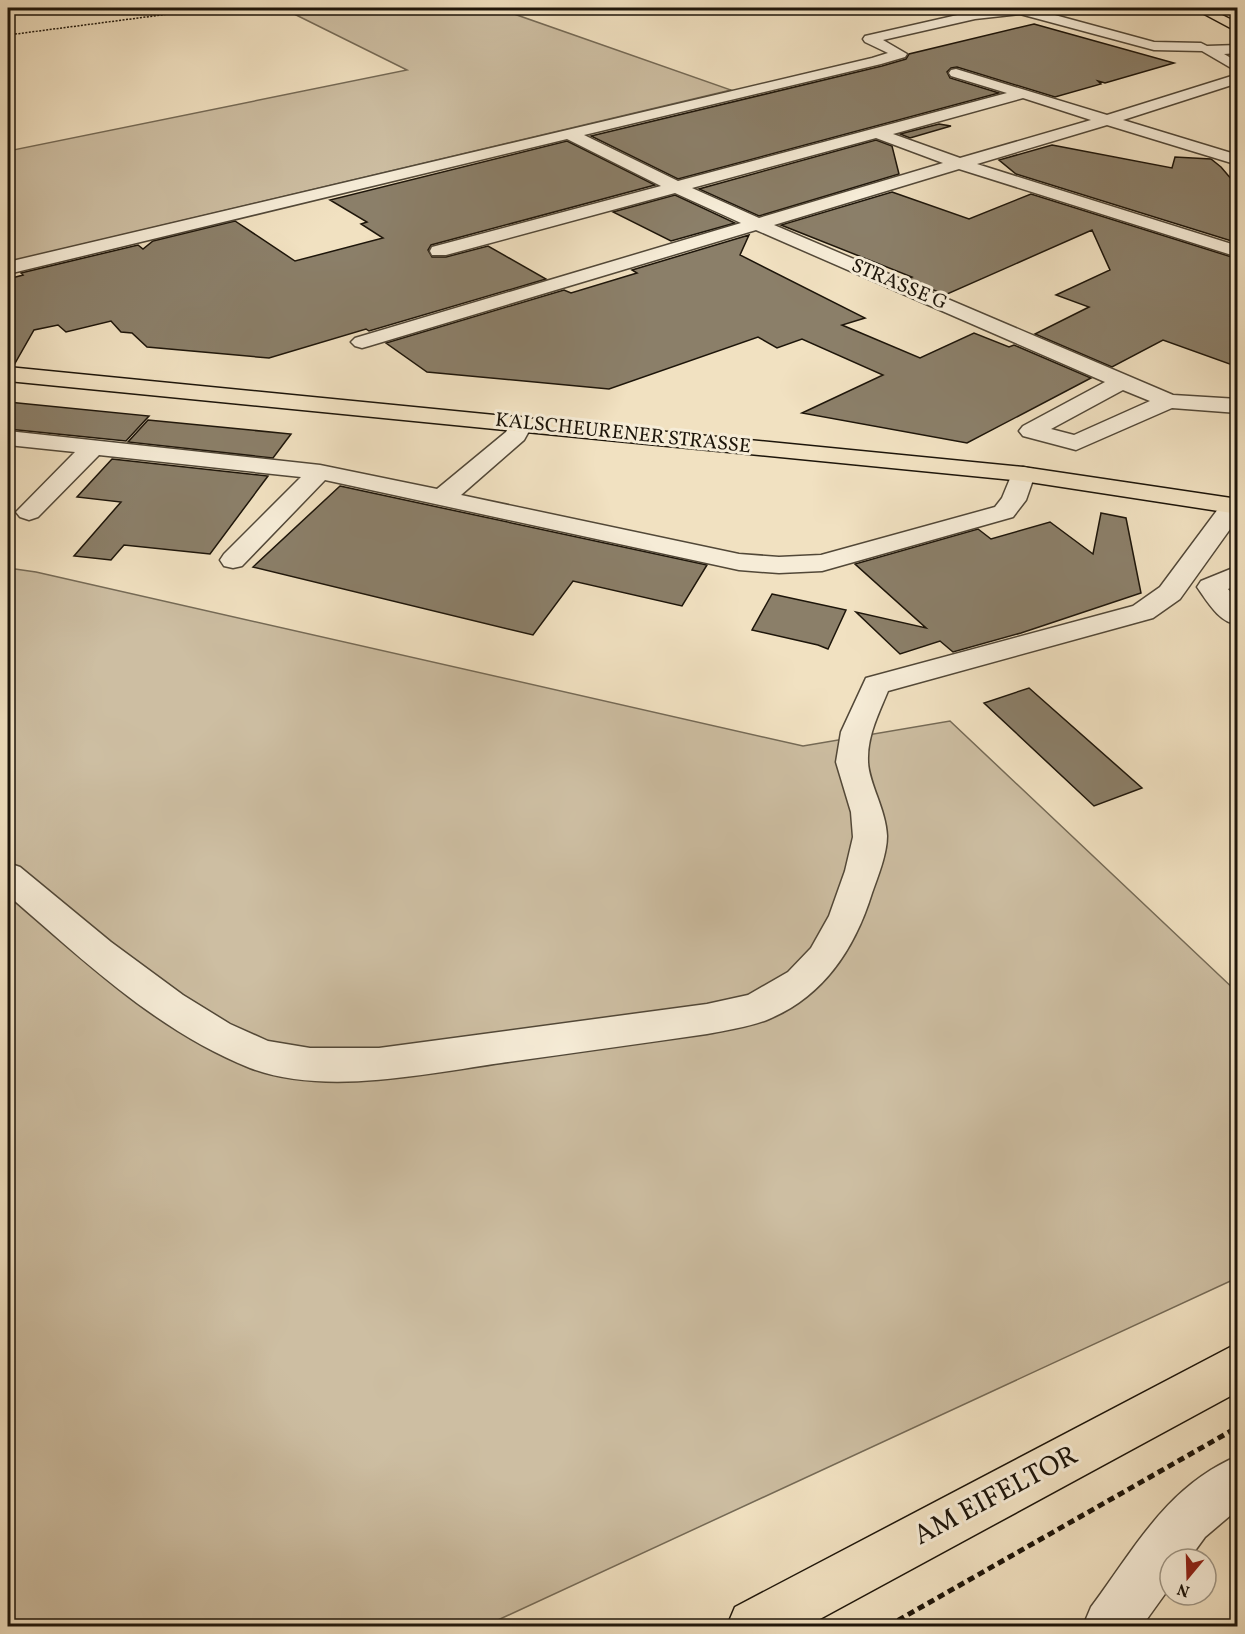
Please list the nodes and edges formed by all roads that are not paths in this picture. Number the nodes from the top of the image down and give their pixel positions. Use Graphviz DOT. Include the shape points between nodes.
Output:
graph roads {
  1 [pos="1199,8"];
  2 [pos="1029,9"];
  3 [pos="1238,28"];
  4 [pos="1162,33"];
  5 [pos="1204,49"];
  6 [pos="1238,49"];
  7 [pos="1238,68"];
  8 [pos="956,73"];
  9 [pos="1238,78"];
  10 [pos="1022,94"];
  11 [pos="1110,119"];
  12 [pos="876,133"];
  13 [pos="569,134"];
  14 [pos="1238,160"];
  15 [pos="960,164"];
  16 [pos="676,188"];
  17 [pos="757,224"];
  18 [pos="439,251"];
  19 [pos="1238,252"];
  20 [pos="8,268"];
  21 [pos="362,342"];
  22 [pos="8,374"];
  23 [pos="1122,382"];
  24 [pos="1169,401"];
  25 [pos="1238,406"];
  26 [pos="521,424"];
  27 [pos="8,438"];
  28 [pos="93,447"];
  29 [pos="320,472"];
  30 [pos="1023,474"];
  31 [pos="442,498"];
  32 [pos="1235,507"];
  33 [pos="28,512"];
  34 [pos="234,560"];
  35 [pos="1238,574"];
  36 [pos="1237,617"];
  37 [pos="8,876"];
  38 [pos="1238,1366"];
  39 [pos="1238,1481"];
  40 [pos="753,1626"];
  41 [pos="1110,1626"];
  1 -- 3 [label="main road"];
  2 -- 5 [label="lane" via="1154,46"];
  2 -- 13 [label="lane" via="975,15 870,39 900,54"];
  4 -- 5 [label="lane"];
  5 -- 6 [label="lane"];
  5 -- 7 [label="lane"];
  8 -- 10 [label="lane"];
  9 -- 11 [label="lane"];
  10 -- 11 [label="lane"];
  10 -- 12 [label="lane"];
  11 -- 14 [label="lane"];
  11 -- 15 [label="lane"];
  12 -- 15 [label="lane"];
  12 -- 16 [label="lane"];
  13 -- 16 [label="lane, STRASSE G"];
  13 -- 20 [label="lane"];
  15 -- 17 [label="lane"];
  15 -- 19 [label="lane"];
  16 -- 17 [label="lane, STRASSE G"];
  16 -- 18 [label="lane"];
  17 -- 21 [label="lane"];
  17 -- 23 [label="lane, STRASSE G"];
  22 -- 26 [label="main road, KALSCHEURENER STRASSE"];
  23 -- 24 [label="lane, STRASSE G"];
  23 -- 24 [label="lane" via="1030,431 1076,443"];
  24 -- 25 [label="lane, STRASSE G"];
  26 -- 30 [label="main road, KALSCHEURENER STRASSE"];
  26 -- 31 [label="lane" via="516,435"];
  27 -- 28 [label="lane"];
  28 -- 29 [label="lane"];
  28 -- 33 [label="lane"];
  29 -- 31 [label="lane"];
  29 -- 34 [label="lane"];
  30 -- 31 [label="lane" via="1014,500 1004,512 822,563 779,566 739,562"];
  30 -- 32 [label="main road, KALSCHEURENER STRASSE"];
  32 -- 37 [label="lane" via="1170,593 1143,612 876,685 856,732 852,762 870,837 847,916 824,958 801,982 757,1008 708,1019 379,1064 310,1064 263,1056 216,1035 170,1006"];
  35 -- 36 [label="lane" via="1211,587"];
  38 -- 40 [label="main road, AM EIFELTOR"];
  39 -- 41 [label="lane" via="1217,1492 1186,1519"];
}
